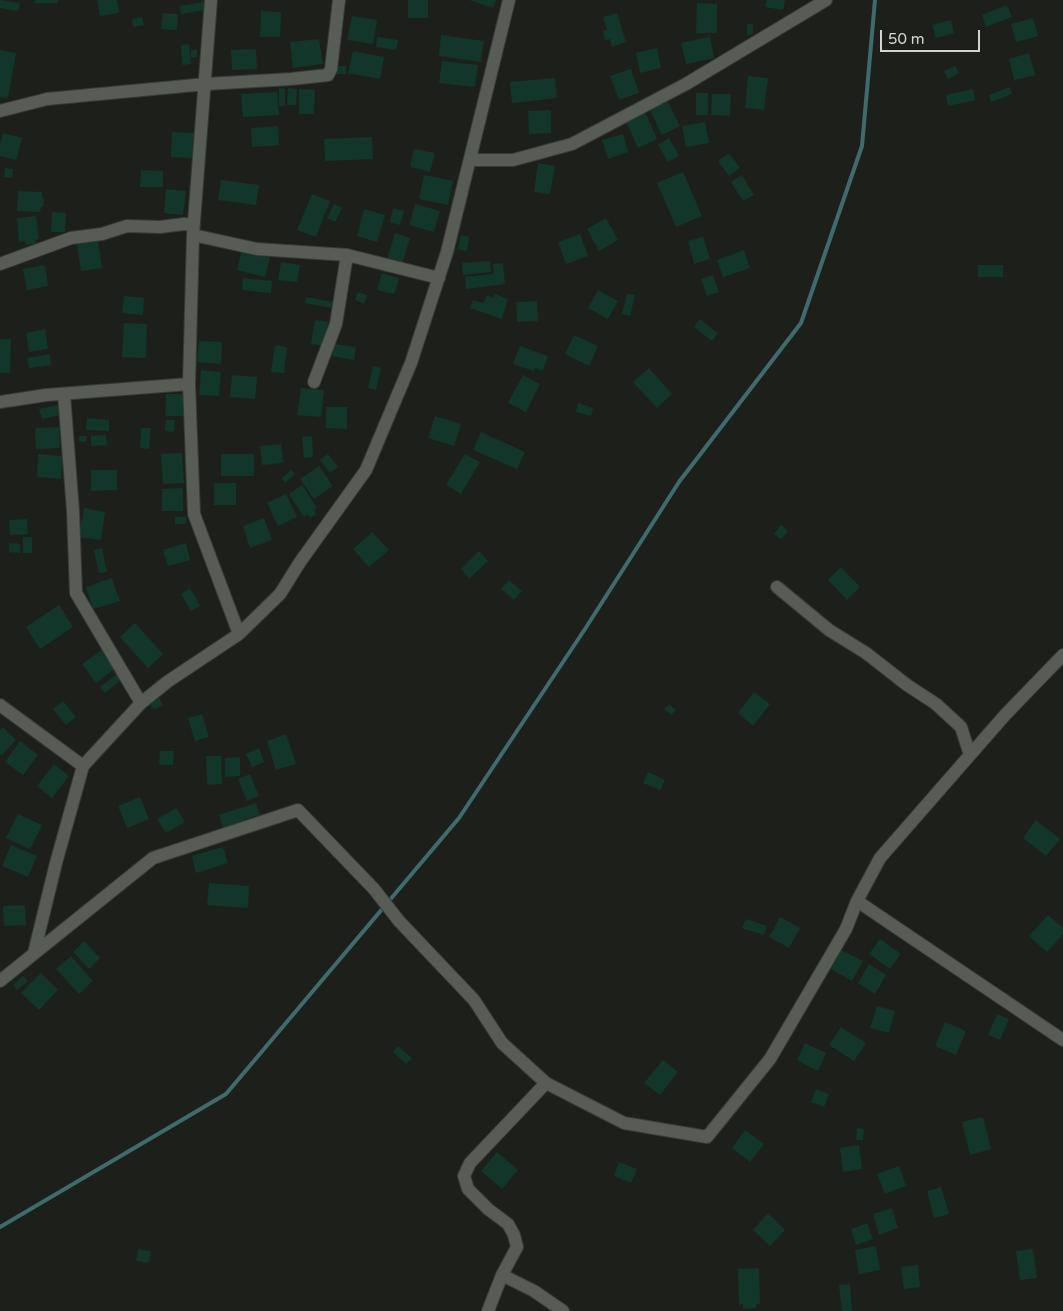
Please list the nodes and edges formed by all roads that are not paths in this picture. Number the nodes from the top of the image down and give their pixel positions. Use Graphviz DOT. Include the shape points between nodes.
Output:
graph roads {
  1 [pos="211,0"];
  2 [pos="339,0"];
  3 [pos="510,0"];
  4 [pos="826,0"];
  5 [pos="206,84"];
  6 [pos="0,111"];
  7 [pos="470,160"];
  8 [pos="193,230"];
  9 [pos="347,254"];
  10 [pos="0,264"];
  11 [pos="438,278"];
  12 [pos="314,382"];
  13 [pos="189,384"];
  14 [pos="64,394"];
  15 [pos="0,402"];
  16 [pos="777,587"];
  17 [pos="239,634"];
  18 [pos="1063,655"];
  19 [pos="141,703"];
  20 [pos="0,705"];
  21 [pos="970,755"];
  22 [pos="83,766"];
  23 [pos="857,902"];
  24 [pos="34,953"];
  25 [pos="0,981"];
  26 [pos="1063,1040"];
  27 [pos="546,1083"];
  28 [pos="502,1275"];
  29 [pos="488,1311"];
  30 [pos="563,1311"];
  1 -- 5 [label="street"];
  2 -- 5 [label="street" via="328,75"];
  3 -- 7 [label="street"];
  4 -- 7 [label="street" via="686,84 572,144 513,160"];
  5 -- 6 [label="street" via="47,99"];
  5 -- 8 [label="street"];
  7 -- 11 [label="street"];
  8 -- 9 [label="street" via="257,249"];
  8 -- 10 [label="street" via="184,224 127,226 102,234 71,238"];
  8 -- 13 [label="street"];
  9 -- 11 [label="street"];
  9 -- 12 [label="street" via="336,324"];
  11 -- 17 [label="street" via="411,363 366,470 280,594"];
  13 -- 14 [label="street"];
  13 -- 17 [label="street" via="194,514"];
  14 -- 15 [label="street"];
  14 -- 19 [label="street" via="76,593"];
  16 -- 21 [label="street" via="830,630 936,704 961,727"];
  17 -- 19 [label="street"];
  18 -- 21 [label="street"];
  19 -- 22 [label="street"];
  20 -- 22 [label="street"];
  21 -- 23 [label="street" via="880,858"];
  22 -- 24 [label="street"];
  23 -- 26 [label="street"];
  23 -- 27 [label="street" via="846,929 770,1059 707,1136 624,1123"];
  24 -- 25 [label="street"];
  24 -- 27 [label="street" via="153,858 298,810 474,1000 502,1043"];
  27 -- 28 [label="street" via="470,1163 464,1176 468,1189 508,1224 514,1235 517,1247"];
  28 -- 29 [label="street"];
  28 -- 30 [label="street"];
}
